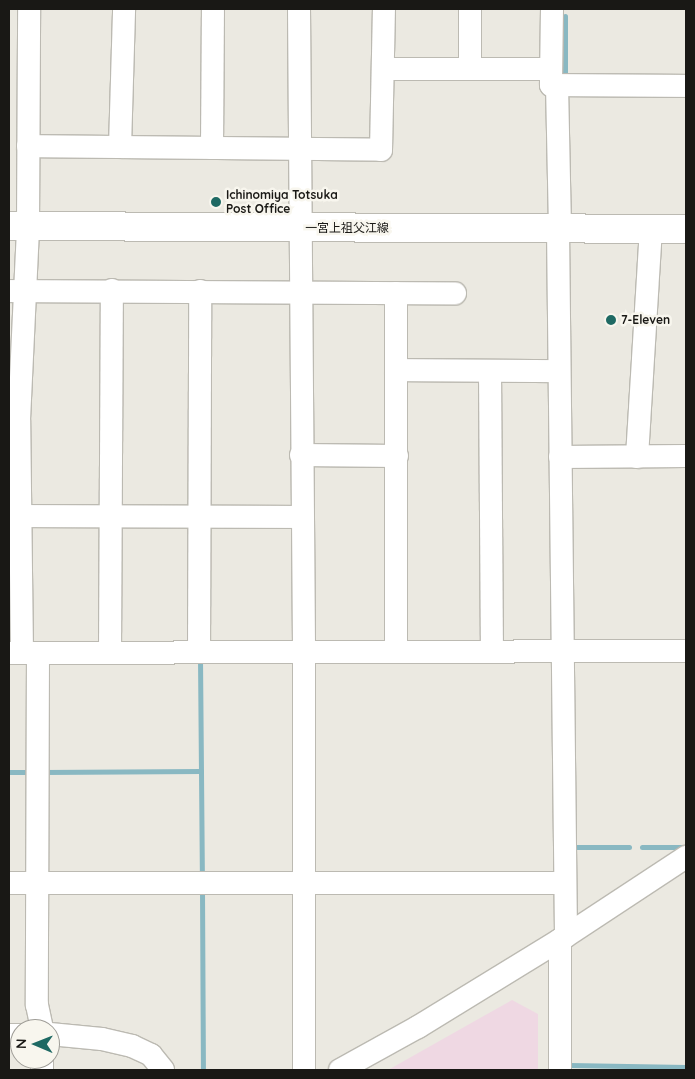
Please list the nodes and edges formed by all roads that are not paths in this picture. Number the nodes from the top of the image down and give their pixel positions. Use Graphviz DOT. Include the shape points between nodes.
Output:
graph roads {
  1 [pos="29,9"];
  2 [pos="124,9"];
  3 [pos="214,9"];
  4 [pos="299,9"];
  5 [pos="384,9"];
  6 [pos="470,9"];
  7 [pos="552,9"];
  8 [pos="19,67"];
  9 [pos="383,69"];
  10 [pos="470,70"];
  11 [pos="554,77"];
  12 [pos="686,86"];
  13 [pos="28,146"];
  14 [pos="120,147"];
  15 [pos="212,148"];
  16 [pos="300,149"];
  17 [pos="18,226"];
  18 [pos="301,228"];
  19 [pos="559,229"];
  20 [pos="652,229"];
  21 [pos="686,229"];
  22 [pos="112,290"];
  23 [pos="17,291"];
  24 [pos="200,291"];
  25 [pos="455,292"];
  26 [pos="300,293"];
  27 [pos="396,293"];
  28 [pos="396,370"];
  29 [pos="490,371"];
  30 [pos="559,371"];
  31 [pos="14,420"];
  32 [pos="301,455"];
  33 [pos="396,456"];
  34 [pos="686,456"];
  35 [pos="560,457"];
  36 [pos="637,457"];
  37 [pos="20,516"];
  38 [pos="111,517"];
  39 [pos="302,517"];
  40 [pos="199,518"];
  41 [pos="304,651"];
  42 [pos="396,651"];
  43 [pos="492,651"];
  44 [pos="562,651"];
  45 [pos="686,651"];
  46 [pos="110,652"];
  47 [pos="199,652"];
  48 [pos="23,653"];
  49 [pos="686,857"];
  50 [pos="9,883"];
  51 [pos="39,883"];
  52 [pos="565,883"];
  53 [pos="304,884"];
  54 [pos="563,938"];
  55 [pos="40,1019"];
  56 [pos="60,1035"];
  57 [pos="163,1070"];
  58 [pos="304,1070"];
  59 [pos="340,1070"];
  60 [pos="560,1070"];
  1 -- 8 [label="street"];
  2 -- 14 [label="street"];
  3 -- 15 [label="street"];
  4 -- 16 [label="street"];
  5 -- 9 [label="street"];
  6 -- 10 [label="street"];
  7 -- 11 [label="street"];
  8 -- 13 [label="street"];
  9 -- 10 [label="street"];
  9 -- 16 [label="street" via="381,150"];
  10 -- 11 [label="street"];
  11 -- 12 [label="street"];
  11 -- 19 [label="street"];
  13 -- 14 [label="street"];
  13 -- 17 [label="street"];
  14 -- 15 [label="street"];
  15 -- 16 [label="street"];
  16 -- 18 [label="street"];
  17 -- 18 [label="main road, 一宮上祖父江線"];
  17 -- 23 [label="street"];
  18 -- 19 [label="main road, 一宮上祖父江線"];
  18 -- 26 [label="street"];
  19 -- 20 [label="main road, 一宮上祖父江線"];
  19 -- 30 [label="street"];
  20 -- 21 [label="main road, 一宮上祖父江線"];
  20 -- 36 [label="street"];
  22 -- 23 [label="street"];
  22 -- 24 [label="street"];
  22 -- 38 [label="street"];
  23 -- 31 [label="street"];
  24 -- 26 [label="street"];
  24 -- 40 [label="street"];
  25 -- 27 [label="street"];
  26 -- 27 [label="street"];
  26 -- 32 [label="street"];
  27 -- 28 [label="street"];
  28 -- 29 [label="street"];
  28 -- 33 [label="street"];
  29 -- 30 [label="street"];
  29 -- 43 [label="street"];
  30 -- 35 [label="street"];
  31 -- 37 [label="street"];
  32 -- 33 [label="street"];
  32 -- 39 [label="street"];
  33 -- 42 [label="street"];
  34 -- 36 [label="street"];
  35 -- 36 [label="street"];
  35 -- 44 [label="street"];
  37 -- 38 [label="street"];
  37 -- 48 [label="street"];
  38 -- 40 [label="street"];
  38 -- 46 [label="street"];
  39 -- 40 [label="street"];
  39 -- 41 [label="street"];
  40 -- 47 [label="street"];
  41 -- 42 [label="street"];
  41 -- 47 [label="street"];
  41 -- 53 [label="street"];
  42 -- 43 [label="street"];
  43 -- 44 [label="street"];
  44 -- 45 [label="street"];
  44 -- 52 [label="street"];
  46 -- 47 [label="street"];
  46 -- 48 [label="street"];
  48 -- 51 [label="street"];
  49 -- 54 [label="street"];
  50 -- 51 [label="street"];
  51 -- 53 [label="street"];
  51 -- 55 [label="street" via="37,1005"];
  52 -- 53 [label="street"];
  52 -- 54 [label="street"];
  53 -- 58 [label="street"];
  54 -- 59 [label="street" via="418,1027"];
  54 -- 60 [label="street"];
  56 -- 57 [label="street" via="132,1046 151,1056"];
}
